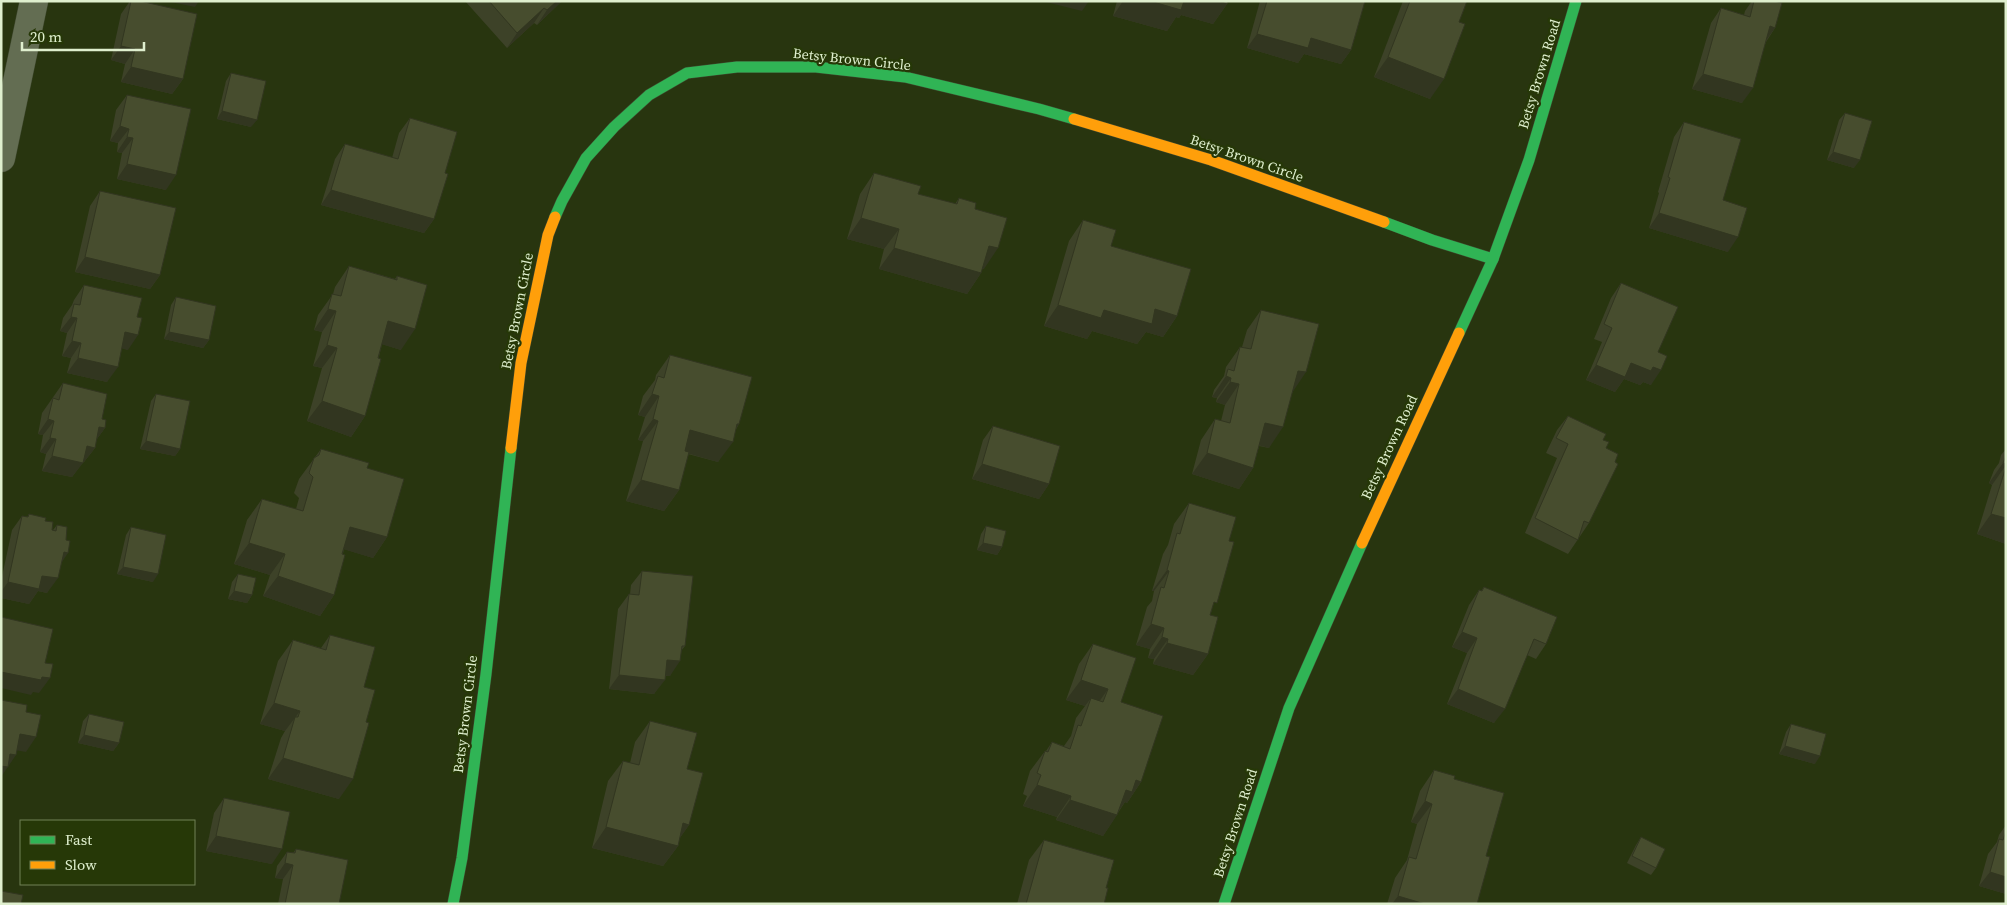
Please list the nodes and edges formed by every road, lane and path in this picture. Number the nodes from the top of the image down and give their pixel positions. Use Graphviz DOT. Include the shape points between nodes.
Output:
graph roads {
  1 [pos="34,1"];
  2 [pos="1576,1"];
  3 [pos="1,158"];
  4 [pos="1493,259"];
  5 [pos="453,904"];
  6 [pos="1224,904"];
  1 -- 3 [label="street"];
  2 -- 4 [label="street, Betsy Brown Road" via="1529,160"];
  4 -- 5 [label="street, Betsy Brown Circle" via="1211,160 1038,109 905,77 816,67 737,67 687,73 649,95 586,158 548,235 521,363 486,674"];
  4 -- 6 [label="street, Betsy Brown Road" via="1289,708"];
}
